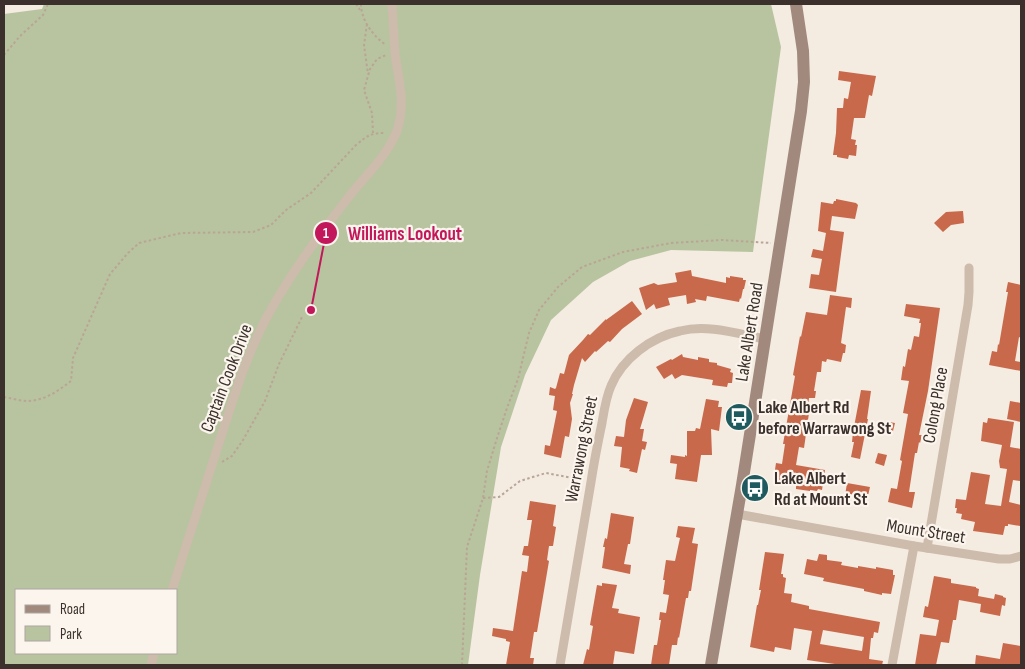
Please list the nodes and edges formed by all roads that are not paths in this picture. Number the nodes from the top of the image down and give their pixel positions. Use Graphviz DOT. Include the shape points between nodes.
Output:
graph roads {
  1 [pos="392,4"];
  2 [pos="796,4"];
  3 [pos="969,268"];
  4 [pos="766,339"];
  5 [pos="737,514"];
  6 [pos="914,546"];
  7 [pos="927,548"];
  8 [pos="1021,556"];
  9 [pos="172,589"];
  10 [pos="560,665"];
  11 [pos="711,665"];
  12 [pos="892,665"];
  1 -- 9 [label="street, Captain Cook Drive" via="402,107 395,134 386,152 300,261 256,338 243,367"];
  2 -- 4 [label="main road, Lake Albert Road" via="804,82"];
  3 -- 7 [label="street, Colong Place" via="968,305"];
  4 -- 5 [label="main road, Lake Albert Road"];
  4 -- 10 [label="street, Warrawong Street" via="714,329 679,331 646,346 620,370 605,404"];
  5 -- 6 [label="street, Mount Street"];
  5 -- 11 [label="main road, Lake Albert Road"];
  6 -- 7 [label="street, Mount Street"];
  6 -- 12 [label="street"];
  7 -- 8 [label="street, Mount Street" via="999,559"];
}
